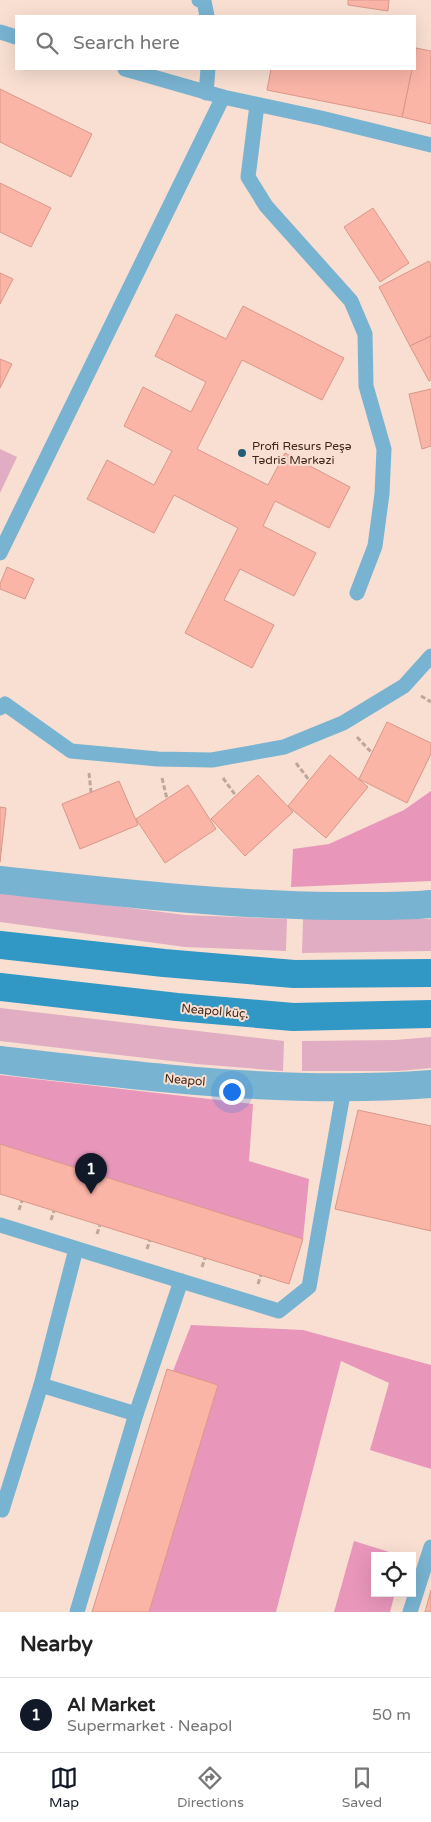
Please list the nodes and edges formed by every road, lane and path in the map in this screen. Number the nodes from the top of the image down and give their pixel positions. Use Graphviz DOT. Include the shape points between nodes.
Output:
graph roads {
  1 [pos="199,0"];
  2 [pos="207,15"];
  3 [pos="0,32"];
  4 [pos="15,37"];
  5 [pos="128,70"];
  6 [pos="208,70"];
  7 [pos="206,93"];
  8 [pos="223,98"];
  9 [pos="257,105"];
  10 [pos="431,145"];
  11 [pos="0,553"];
  12 [pos="357,593"];
  13 [pos="431,656"];
  14 [pos="2,703"];
  15 [pos="0,880"];
  16 [pos="431,904"];
  17 [pos="0,945"];
  18 [pos="431,973"];
  19 [pos="0,986"];
  20 [pos="431,1014"];
  21 [pos="0,1060"];
  22 [pos="431,1084"];
  23 [pos="344,1088"];
  24 [pos="0,1225"];
  25 [pos="76,1249"];
  26 [pos="182,1281"];
  27 [pos="41,1385"];
  28 [pos="136,1414"];
  29 [pos="2,1510"];
  30 [pos="431,1547"];
  31 [pos="77,1612"];
  32 [pos="410,1612"];
  1 -- 2 [label="lane" via="204,1"];
  3 -- 4 [label="lane"];
  5 -- 7 [label="lane"];
  6 -- 7 [label="lane"];
  7 -- 8 [label="lane"];
  8 -- 9 [label="lane"];
  8 -- 11 [label="lane"];
  9 -- 10 [label="lane"];
  9 -- 12 [label="lane" via="248,177 266,206 351,301 364,334 366,386 384,449 382,494 374,546"];
  13 -- 14 [label="lane" via="404,686 343,723 284,747 212,760 158,760 71,751"];
  15 -- 16 [label="street" via="198,900 295,905"];
  17 -- 18 [label="main road" via="294,974"];
  19 -- 20 [label="main road, Neapol küç." via="293,1017"];
  21 -- 23 [label="street, Neapol" via="211,1082"];
  22 -- 23 [label="street, Neapol"];
  23 -- 26 [label="lane" via="309,1287 279,1311"];
  24 -- 25 [label="lane"];
  25 -- 26 [label="lane"];
  25 -- 27 [label="lane"];
  26 -- 28 [label="lane"];
  27 -- 28 [label="lane"];
  27 -- 29 [label="lane"];
  28 -- 31 [label="lane"];
  30 -- 32 [label="lane"];
}
